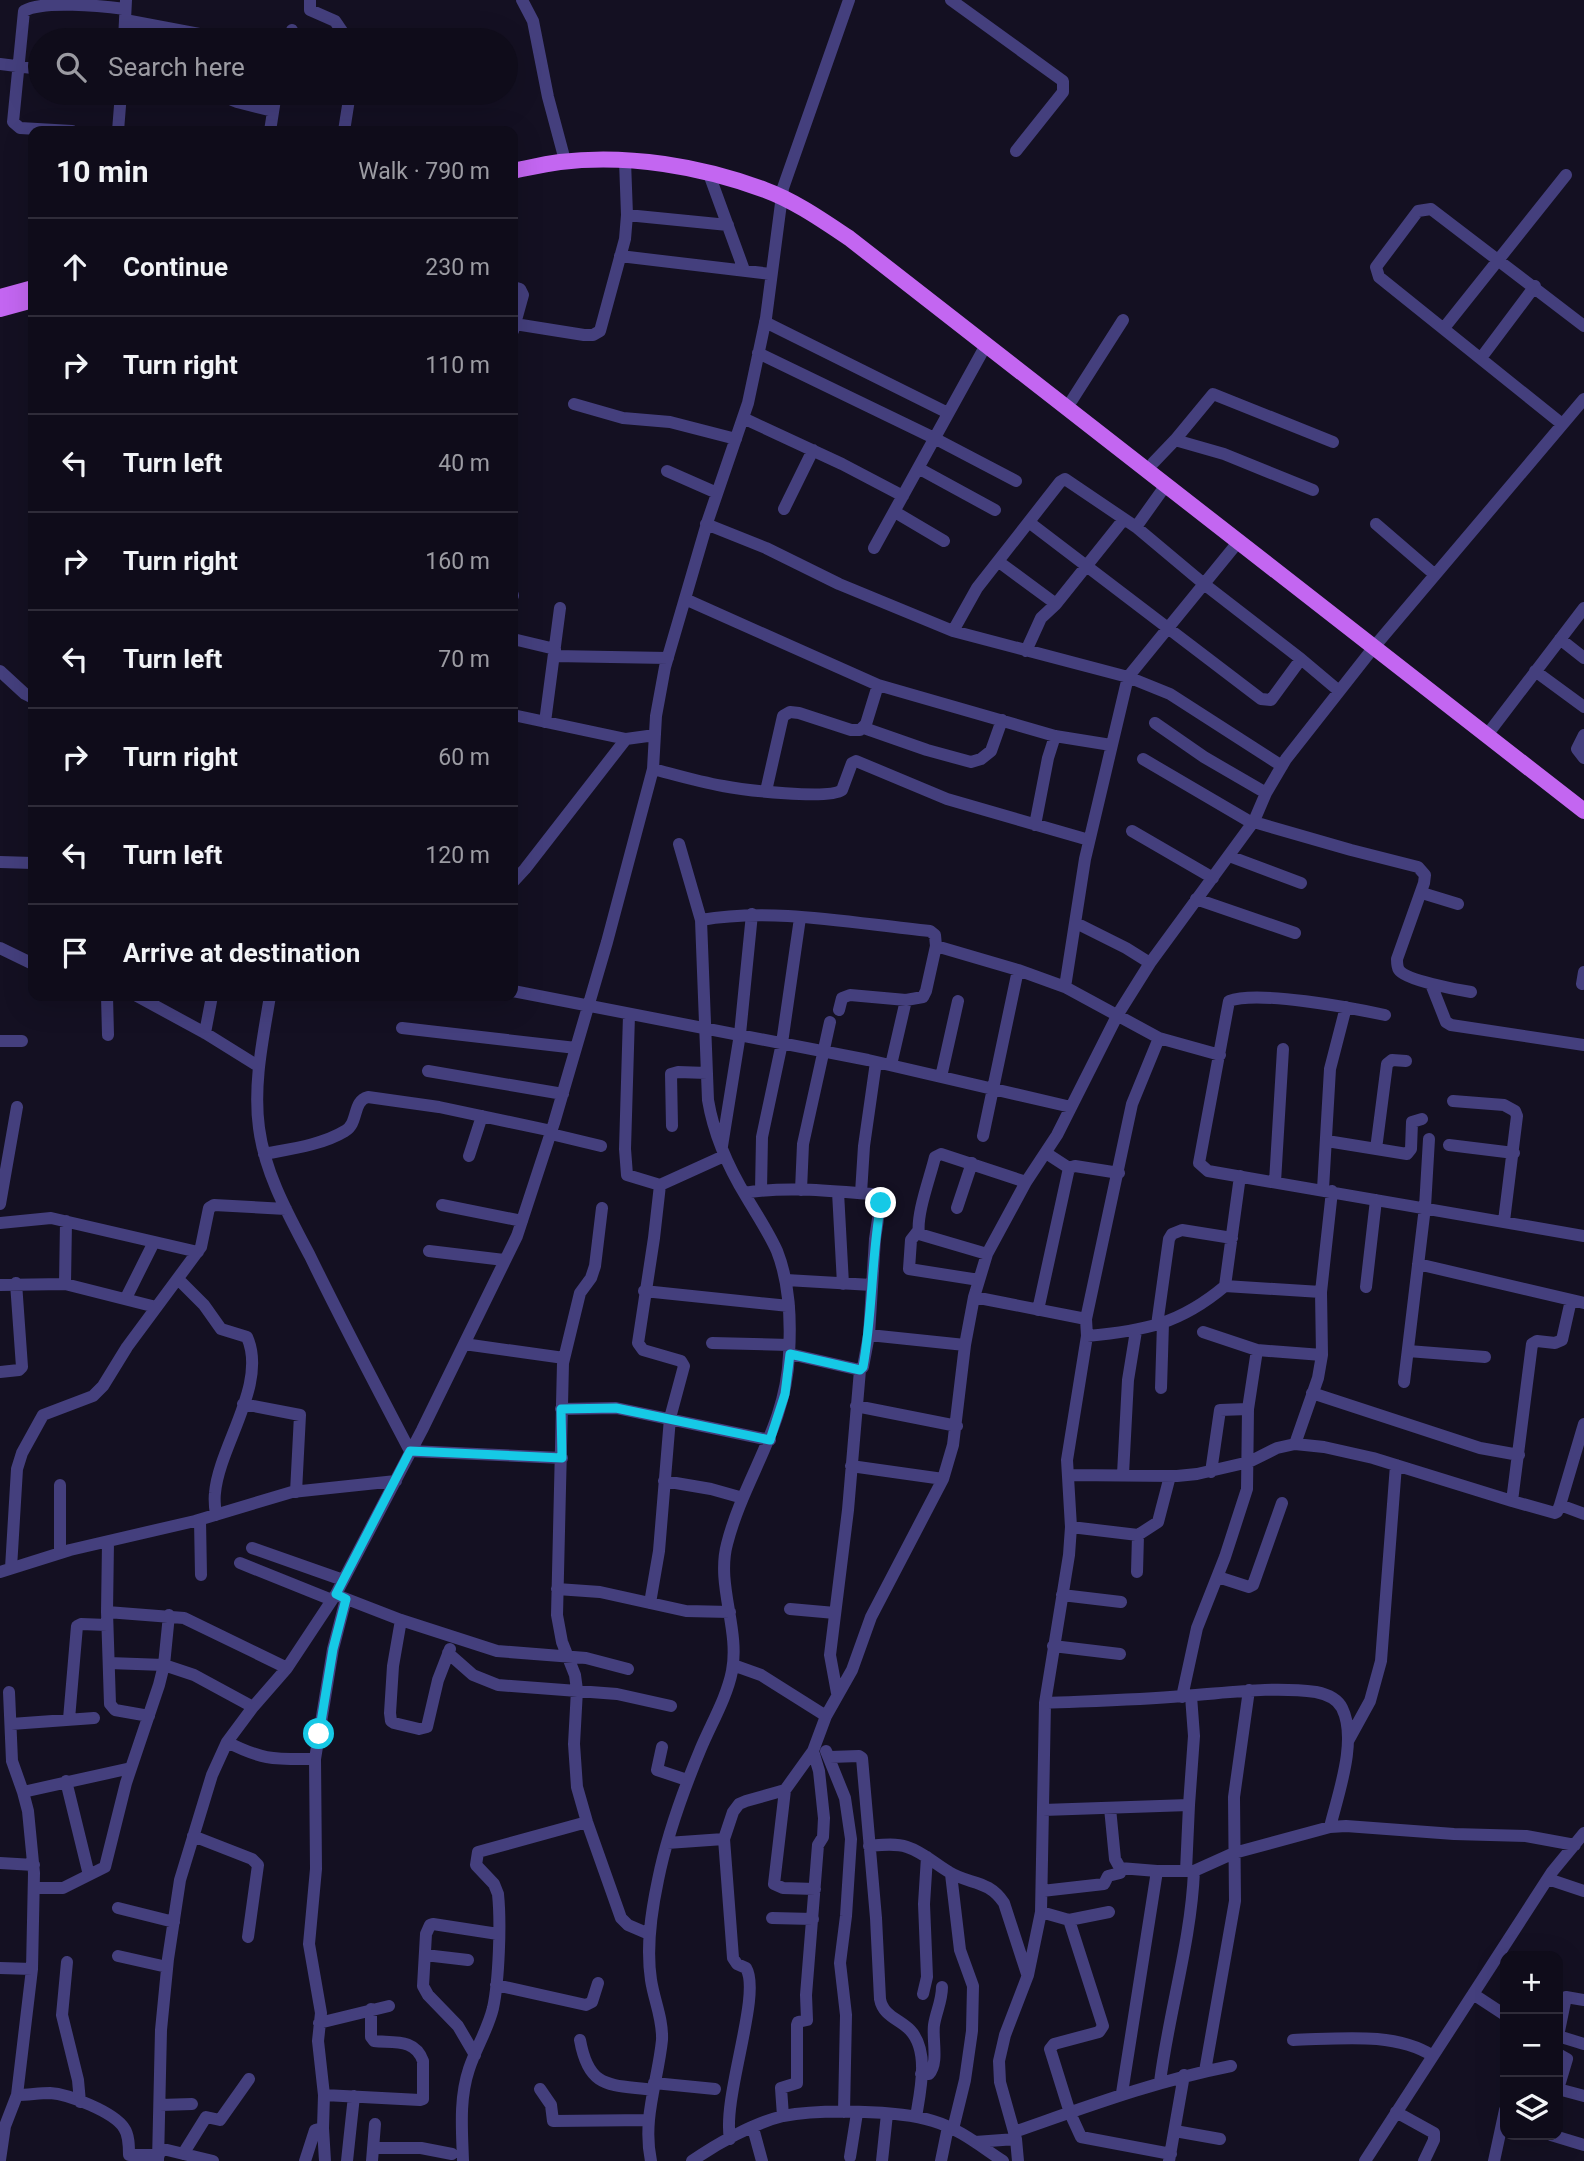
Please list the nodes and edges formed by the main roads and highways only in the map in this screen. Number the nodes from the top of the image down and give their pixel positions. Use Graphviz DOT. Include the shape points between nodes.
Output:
graph roads {
  1 [pos="518,160"];
  2 [pos="518,170"];
  3 [pos="782,193"];
  4 [pos="0,297"];
  5 [pos="28,298"];
  6 [pos="28,299"];
  7 [pos="0,309"];
  8 [pos="1377,643"];
  9 [pos="1490,732"];
  10 [pos="1584,800"];
  11 [pos="1584,811"];
  1 -- 3 [label="main road" via="613,150 664,153 721,166"];
  2 -- 3 [label="main road" via="560,162 625,160 664,164"];
  3 -- 8 [label="main road" via="849,238"];
  3 -- 8 [label="main road" via="818,205 857,231"];
  4 -- 5 [label="main road"];
  6 -- 7 [label="main road"];
  8 -- 9 [label="main road"];
  9 -- 10 [label="main road"];
  9 -- 11 [label="main road"];
}
